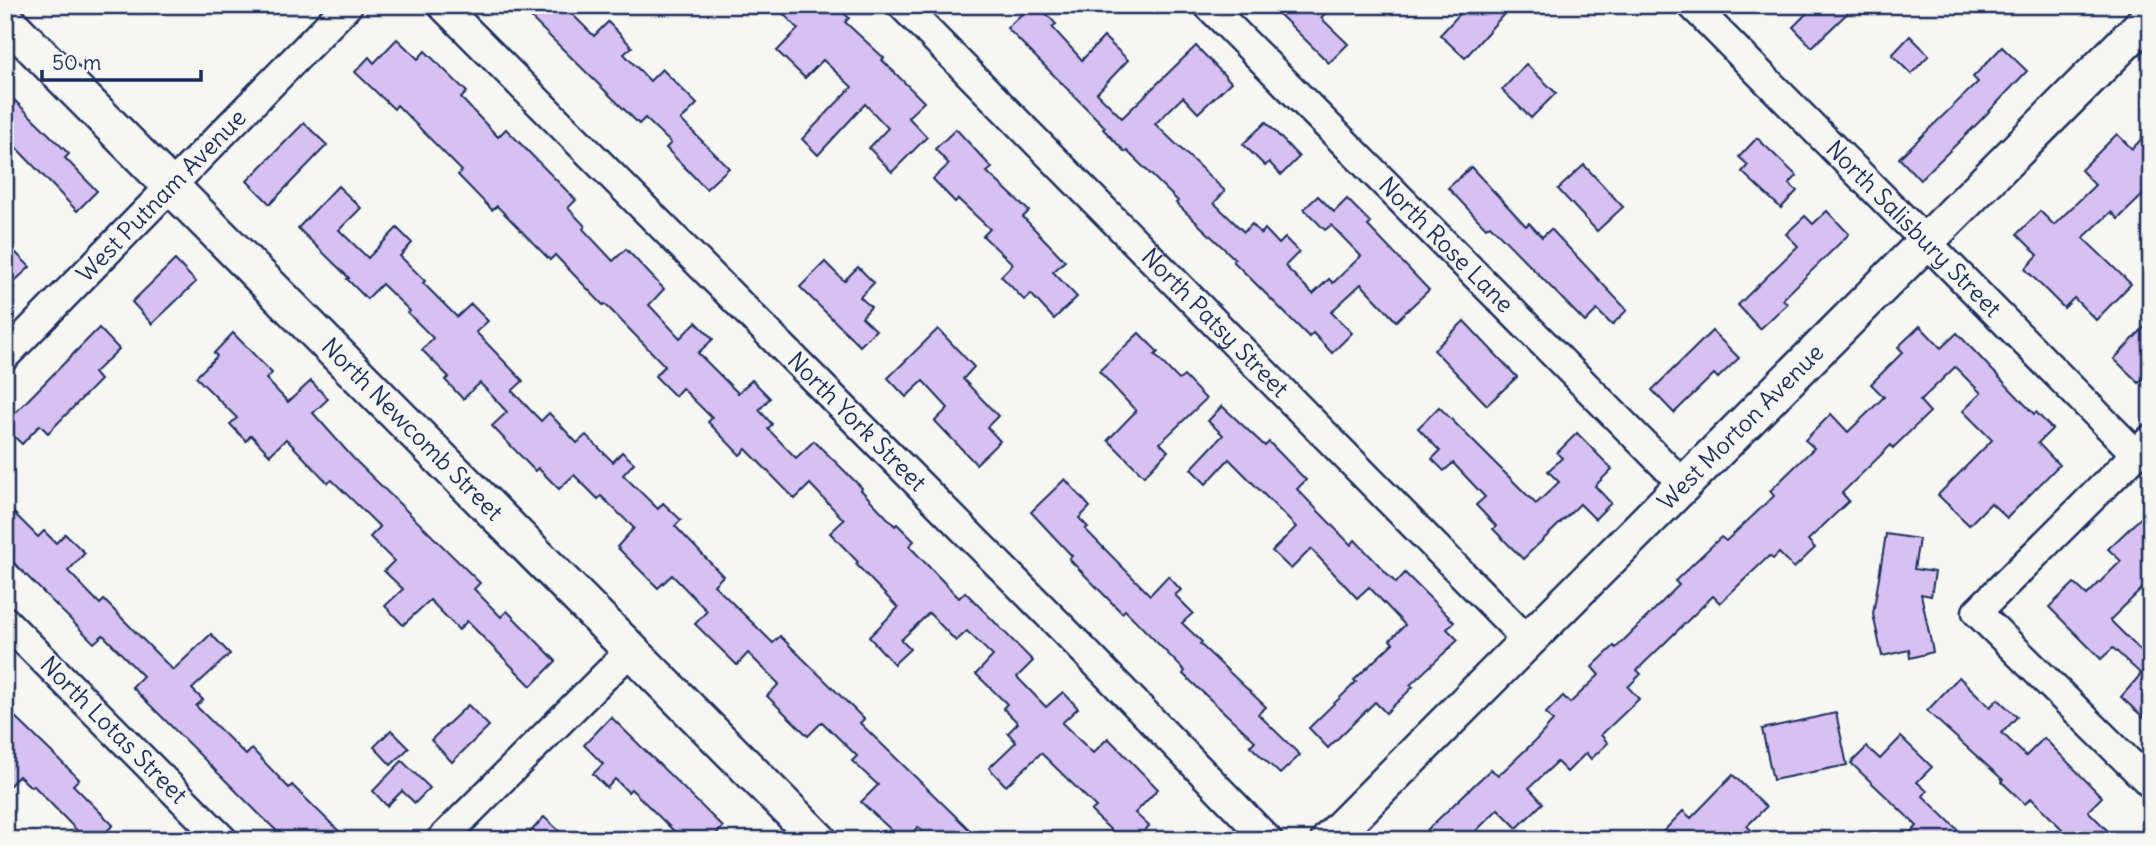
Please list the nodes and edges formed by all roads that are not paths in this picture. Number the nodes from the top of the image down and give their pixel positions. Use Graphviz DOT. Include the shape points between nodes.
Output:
graph roads {
  1 [pos="348,5"];
  2 [pos="442,5"];
  3 [pos="902,5"];
  4 [pos="1208,5"];
  5 [pos="1692,5"];
  6 [pos="2151,16"];
  7 [pos="5,19"];
  8 [pos="171,188"];
  9 [pos="1925,241"];
  10 [pos="5,356"];
  11 [pos="2143,447"];
  12 [pos="1684,485"];
  13 [pos="5,621"];
  14 [pos="1528,640"];
  15 [pos="631,650"];
  16 [pos="2151,784"];
  17 [pos="223,840"];
  18 [pos="441,840"];
  19 [pos="819,840"];
  20 [pos="1268,840"];
  21 [pos="1329,840"];
  1 -- 8 [label="street, West Putnam Avenue"];
  2 -- 20 [label="street, North York Street"];
  3 -- 14 [label="street, North Patsy Street"];
  4 -- 12 [label="street, North Rose Lane"];
  5 -- 9 [label="street, North Salisbury Street"];
  6 -- 9 [label="main road, West Morton Avenue"];
  7 -- 8 [label="main road, North Newcomb Street"];
  8 -- 10 [label="street, West Putnam Avenue"];
  8 -- 15 [label="main road, North Newcomb Street"];
  9 -- 11 [label="street, North Salisbury Street"];
  9 -- 12 [label="main road, West Morton Avenue"];
  11 -- 16 [label="street" via="1977,612"];
  12 -- 14 [label="main road, West Morton Avenue"];
  13 -- 17 [label="street, North Lotas Street"];
  14 -- 21 [label="main road, West Morton Avenue"];
  15 -- 18 [label="street"];
  15 -- 19 [label="main road, North Newcomb Street"];
}
